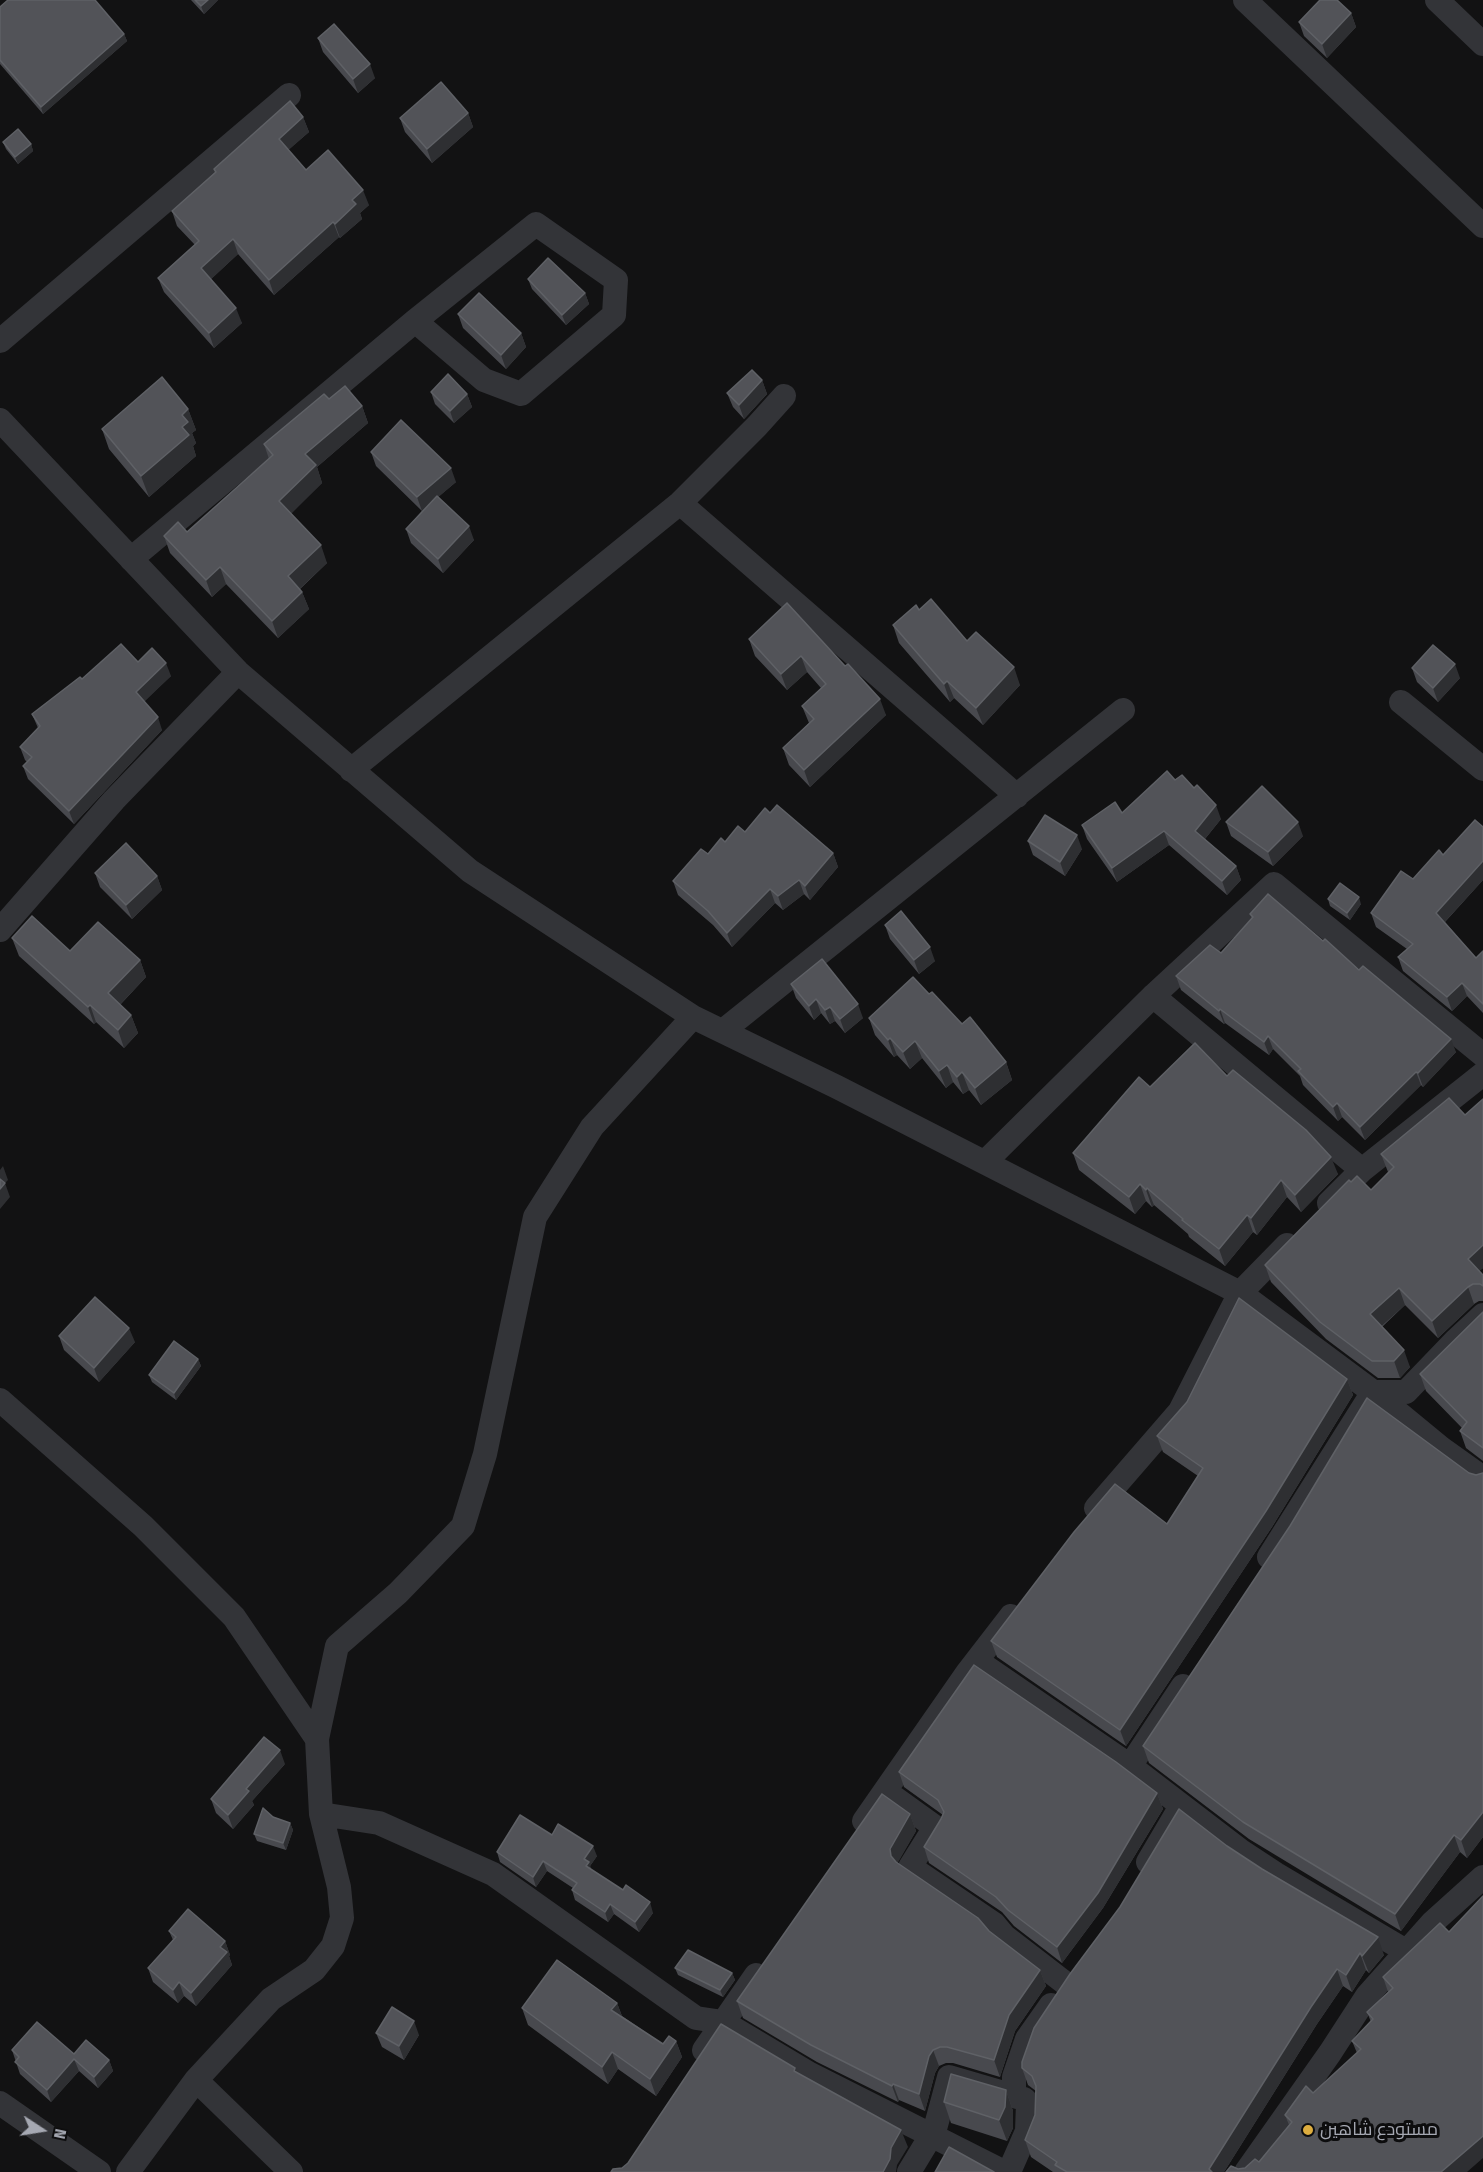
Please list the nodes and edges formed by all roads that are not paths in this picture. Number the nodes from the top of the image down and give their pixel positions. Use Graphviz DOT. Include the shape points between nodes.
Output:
graph roads {
  1 [pos="1245,0"];
  2 [pos="1437,0"];
  3 [pos="1483,44"];
  4 [pos="289,95"];
  5 [pos="1483,226"];
  6 [pos="415,321"];
  7 [pos="0,341"];
  8 [pos="784,396"];
  9 [pos="0,420"];
  10 [pos="680,503"];
  11 [pos="131,559"];
  12 [pos="238,672"];
  13 [pos="1401,702"];
  14 [pos="1123,710"];
  15 [pos="1483,769"];
  16 [pos="351,771"];
  17 [pos="1017,796"];
  18 [pos="0,930"];
  19 [pos="1153,996"];
  20 [pos="693,1017"];
  21 [pos="724,1030"];
  22 [pos="1483,1055"];
  23 [pos="1483,1074"];
  24 [pos="986,1162"];
  25 [pos="1362,1170"];
  26 [pos="1240,1293"];
  27 [pos="1483,1316"];
  28 [pos="1373,1392"];
  29 [pos="0,1400"];
  30 [pos="1483,1478"];
  31 [pos="1084,1522"];
  32 [pos="1259,1572"];
  33 [pos="1027,1595"];
  34 [pos="977,1661"];
  35 [pos="1196,1667"];
  36 [pos="317,1739"];
  37 [pos="1130,1766"];
  38 [pos="885,1791"];
  39 [pos="1181,1806"];
  40 [pos="321,1814"];
  41 [pos="851,1839"];
  42 [pos="1483,1877"];
  43 [pos="1134,1886"];
  44 [pos="1406,1951"];
  45 [pos="770,1954"];
  46 [pos="723,2022"];
  47 [pos="692,2069"];
  48 [pos="196,2079"];
  49 [pos="1014,2096"];
  50 [pos="0,2103"];
  51 [pos="930,2136"];
  52 [pos="99,2172"];
  53 [pos="128,2172"];
  54 [pos="291,2172"];
  55 [pos="909,2172"];
  56 [pos="1004,2172"];
  57 [pos="1009,2172"];
  58 [pos="1246,2172"];
  1 -- 5 [label="street"];
  2 -- 3 [label="street"];
  4 -- 7 [label="street"];
  6 -- 6 [label="street" via="536,224 616,280 614,315 521,394 484,380"];
  6 -- 11 [label="street"];
  8 -- 10 [label="street"];
  9 -- 11 [label="street"];
  10 -- 16 [label="street"];
  10 -- 17 [label="street"];
  11 -- 12 [label="street"];
  12 -- 16 [label="street"];
  12 -- 18 [label="street" via="114,800"];
  13 -- 15 [label="street"];
  14 -- 17 [label="street"];
  16 -- 20 [label="street" via="470,871"];
  17 -- 21 [label="street"];
  19 -- 22 [label="street" via="1274,884"];
  19 -- 24 [label="street"];
  19 -- 25 [label="street"];
  20 -- 21 [label="street"];
  20 -- 36 [label="street" via="592,1127 535,1217 485,1454 463,1526 398,1593 337,1646"];
  21 -- 24 [label="street"];
  23 -- 25 [label="street"];
  24 -- 26 [label="street"];
  25 -- 26 [label="street"];
  26 -- 28 [label="street"];
  26 -- 31 [label="street" via="1180,1411"];
  27 -- 28 [label="street" via="1406,1392"];
  28 -- 30 [label="street"];
  28 -- 32 [label="street"];
  29 -- 36 [label="street" via="143,1526 234,1617"];
  33 -- 34 [label="street"];
  34 -- 37 [label="street"];
  34 -- 38 [label="street"];
  35 -- 37 [label="street"];
  36 -- 40 [label="street"];
  37 -- 39 [label="street"];
  38 -- 41 [label="street"];
  38 -- 49 [label="street" via="934,1827 910,1867 994,1924 1004,1936 1072,1973 1028,2039 1014,2077"];
  39 -- 43 [label="street"];
  39 -- 44 [label="street" via="1276,1874"];
  40 -- 46 [label="street" via="379,1823 493,1874 696,2018"];
  40 -- 48 [label="street" via="339,1887 342,1918 333,1946 314,1970 271,1999"];
  42 -- 44 [label="street"];
  44 -- 58 [label="street" via="1367,1996"];
  45 -- 46 [label="street"];
  46 -- 47 [label="street"];
  46 -- 51 [label="street" via="810,2074"];
  48 -- 53 [label="street"];
  48 -- 54 [label="street"];
  49 -- 51 [label="street" via="949,2077"];
  49 -- 57 [label="street" via="1028,2103 1027,2131"];
  50 -- 52 [label="street"];
  51 -- 55 [label="street"];
  51 -- 56 [label="street"];
}
